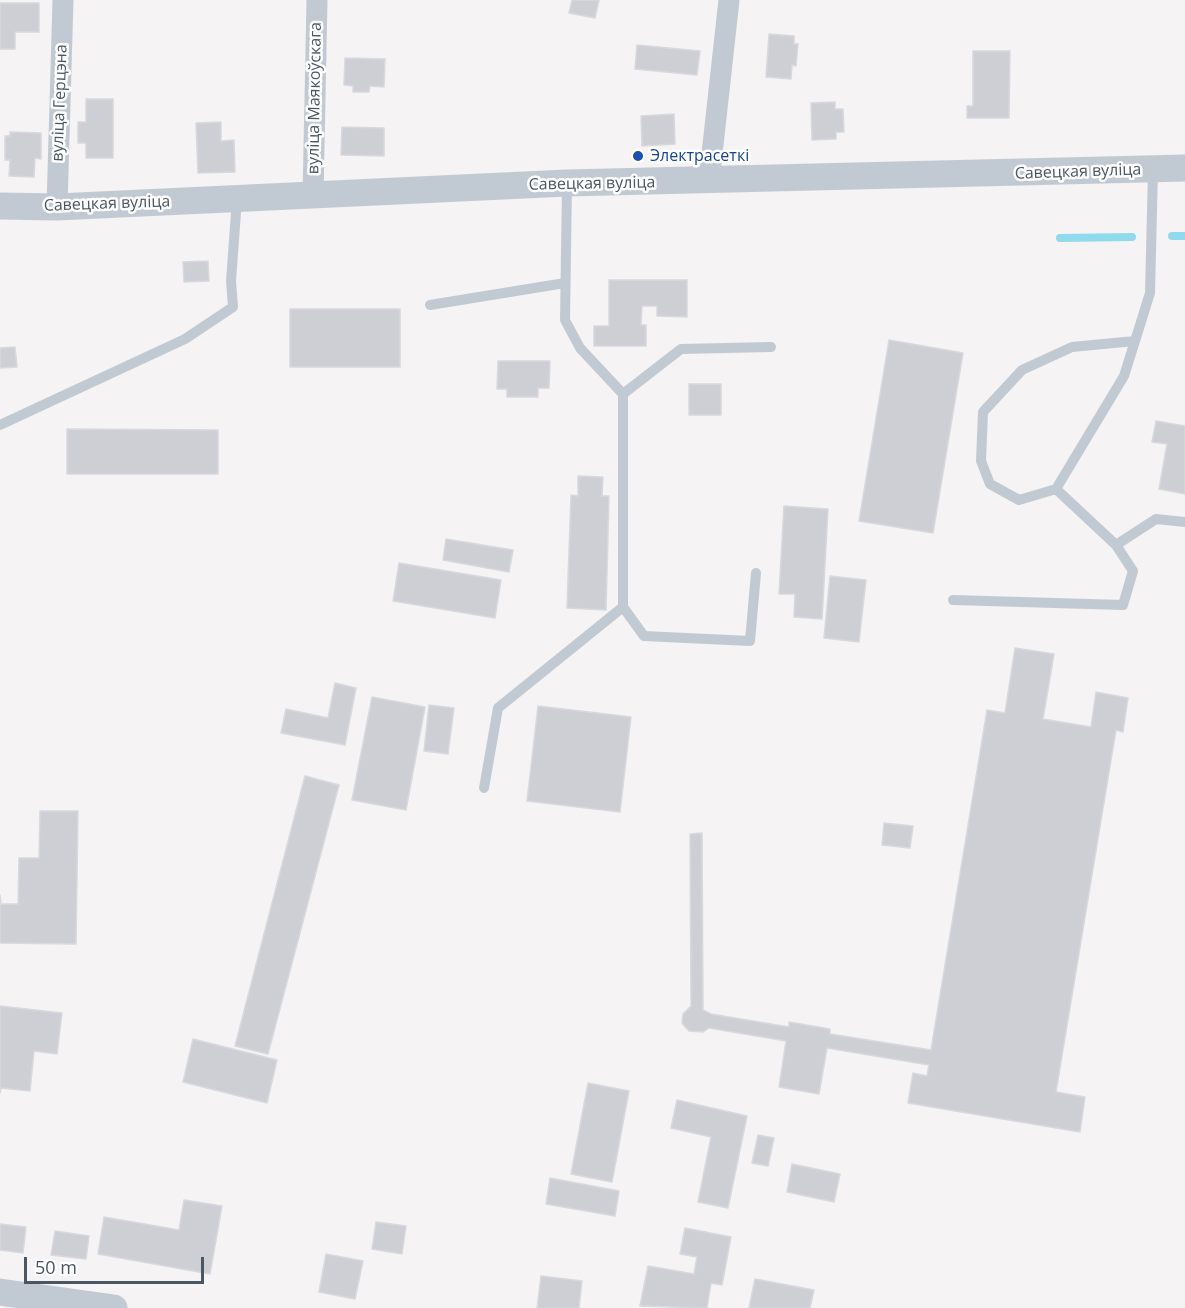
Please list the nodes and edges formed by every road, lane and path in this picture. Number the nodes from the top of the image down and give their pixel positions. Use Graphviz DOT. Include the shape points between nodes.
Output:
graph roads {
  1 [pos="63,0"];
  2 [pos="317,0"];
  3 [pos="729,0"];
  4 [pos="1185,168"];
  5 [pos="1153,170"];
  6 [pos="709,181"];
  7 [pos="567,183"];
  8 [pos="313,195"];
  9 [pos="237,199"];
  10 [pos="0,206"];
  11 [pos="57,207"];
  12 [pos="565,283"];
  13 [pos="430,305"];
  14 [pos="1135,341"];
  15 [pos="771,347"];
  16 [pos="623,394"];
  17 [pos="0,425"];
  18 [pos="1056,489"];
  19 [pos="1185,522"];
  20 [pos="1116,545"];
  21 [pos="756,573"];
  22 [pos="953,600"];
  23 [pos="623,607"];
  24 [pos="484,788"];
  25 [pos="0,1292"];
  26 [pos="114,1308"];
  1 -- 11 [label="street, вуліца Герцэна"];
  2 -- 8 [label="street, вуліца Маякоўскага"];
  3 -- 6 [label="street"];
  4 -- 5 [label="street, Савецкая вуліца"];
  5 -- 6 [label="street, Савецкая вуліца"];
  5 -- 14 [label="lane" via="1150,293"];
  6 -- 7 [label="street, Савецкая вуліца"];
  7 -- 8 [label="street, Савецкая вуліца"];
  7 -- 12 [label="lane"];
  8 -- 9 [label="street, Савецкая вуліца"];
  9 -- 11 [label="street, Савецкая вуліца"];
  9 -- 17 [label="lane" via="233,307 184,339"];
  10 -- 11 [label="street, Савецкая вуліца"];
  12 -- 13 [label="lane"];
  12 -- 16 [label="lane" via="565,320 580,348"];
  14 -- 18 [label="lane" via="1124,376"];
  14 -- 18 [label="lane" via="1072,347 1032,365 1022,370 983,412 981,461 990,484 1019,500"];
  15 -- 16 [label="lane" via="681,350"];
  16 -- 23 [label="lane"];
  18 -- 20 [label="lane"];
  19 -- 20 [label="lane" via="1156,519"];
  20 -- 22 [label="lane" via="1133,571 1123,605"];
  21 -- 23 [label="lane" via="750,641 644,636"];
  23 -- 24 [label="lane" via="498,708"];
  25 -- 26 [label="street"];
}
